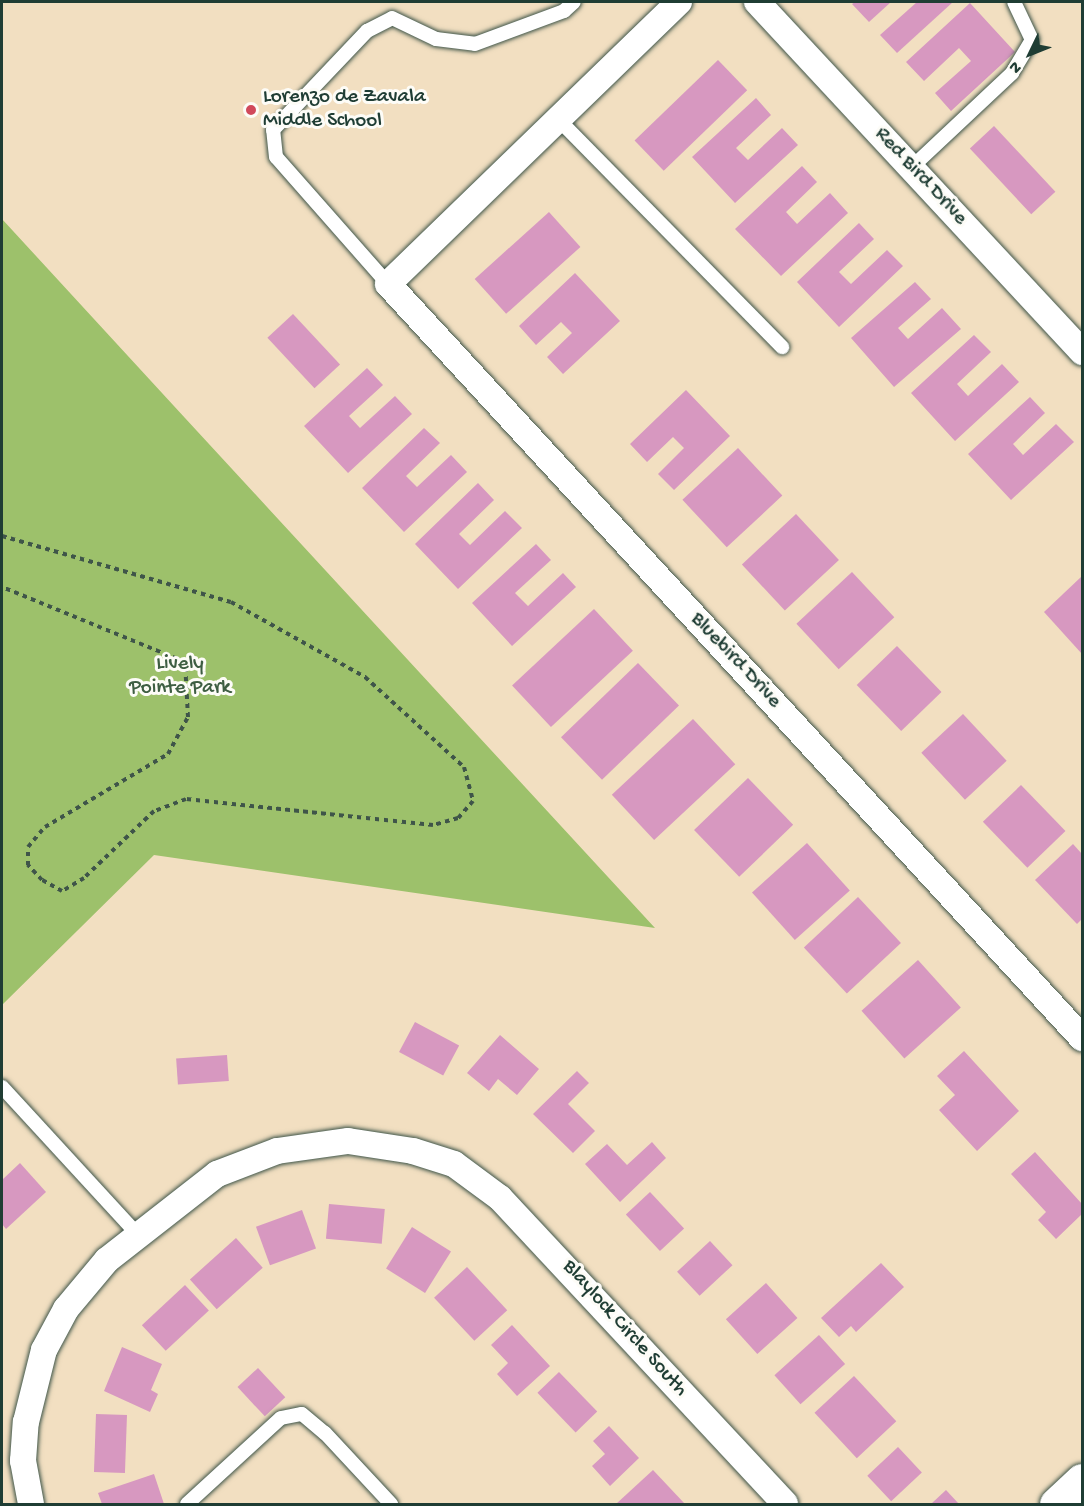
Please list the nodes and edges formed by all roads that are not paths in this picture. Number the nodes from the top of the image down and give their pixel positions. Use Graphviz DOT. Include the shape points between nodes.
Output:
graph roads {
  1 [pos="574,2"];
  2 [pos="679,2"];
  3 [pos="757,2"];
  4 [pos="1014,2"];
  5 [pos="558,119"];
  6 [pos="911,168"];
  7 [pos="388,284"];
  8 [pos="782,347"];
  9 [pos="1083,352"];
  10 [pos="1083,1038"];
  11 [pos="2,1087"];
  12 [pos="137,1234"];
  13 [pos="1083,1480"];
  14 [pos="31,1504"];
  15 [pos="187,1504"];
  16 [pos="391,1504"];
  17 [pos="785,1504"];
  18 [pos="1056,1504"];
  1 -- 7 [label="lane" via="564,11 475,44 436,39 392,18 367,31 273,130 276,157"];
  2 -- 5 [label="street"];
  3 -- 6 [label="street, Red Bird Drive"];
  4 -- 6 [label="lane" via="1032,40 1012,73"];
  5 -- 7 [label="street"];
  5 -- 8 [label="lane"];
  6 -- 9 [label="street, Red Bird Drive"];
  7 -- 10 [label="street, Bluebird Drive"];
  11 -- 12 [label="lane"];
  12 -- 14 [label="street, Blaylock Circle South" via="107,1260 66,1309 44,1350 26,1422 23,1461"];
  12 -- 17 [label="street, Blaylock Circle South" via="217,1174 277,1151 348,1141 413,1151 454,1164 500,1198 534,1231"];
  13 -- 18 [label="main road"];
  15 -- 16 [label="lane" via="281,1418 302,1414"];
}
